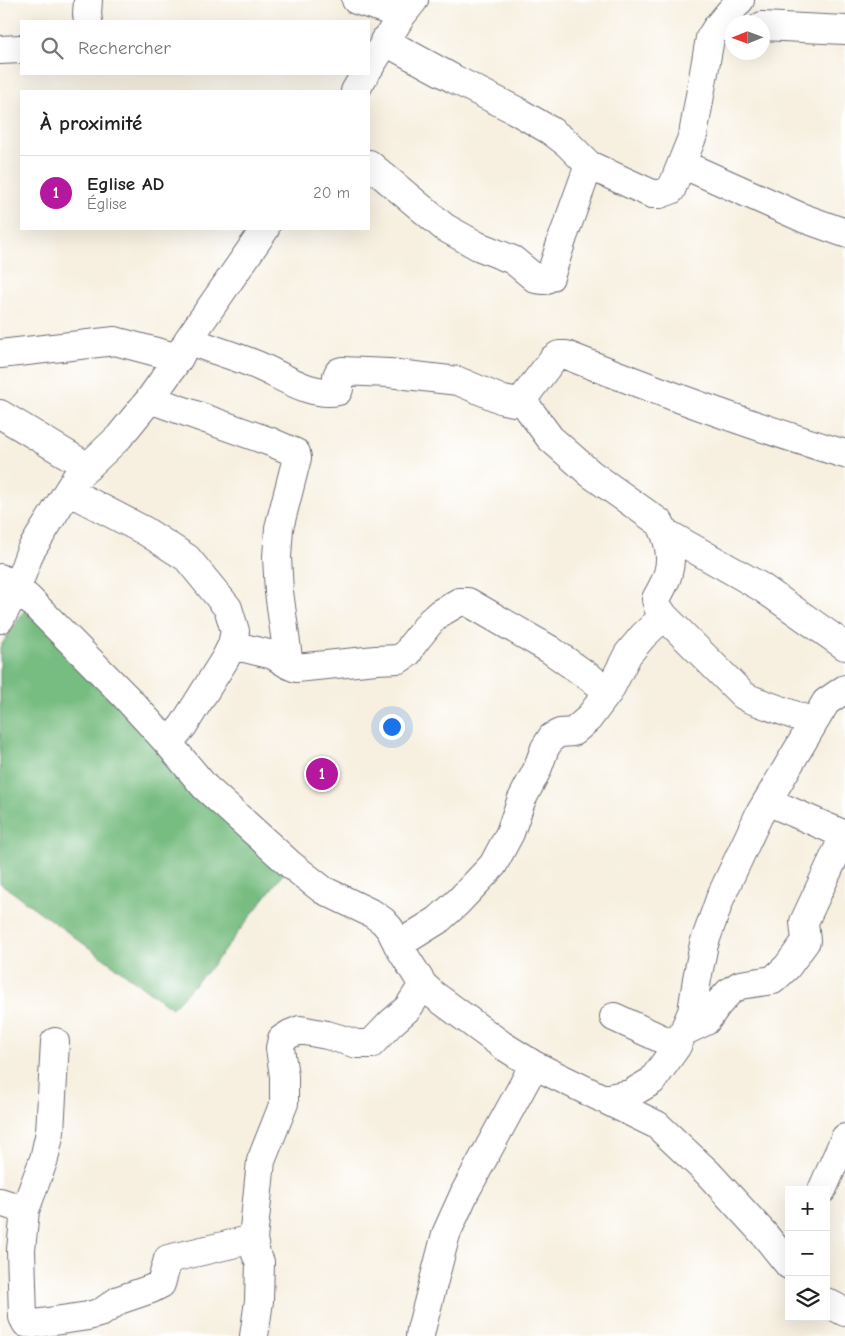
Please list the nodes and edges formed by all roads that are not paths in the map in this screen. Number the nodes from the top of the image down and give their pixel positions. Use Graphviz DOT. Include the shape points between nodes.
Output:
graph roads {
  1 [pos="88,0"];
  2 [pos="356,0"];
  3 [pos="740,0"];
  4 [pos="408,7"];
  5 [pos="732,15"];
  6 [pos="88,20"];
  7 [pos="770,26"];
  8 [pos="725,27"];
  9 [pos="845,30"];
  10 [pos="20,49"];
  11 [pos="0,50"];
  12 [pos="373,59"];
  13 [pos="364,75"];
  14 [pos="356,90"];
  15 [pos="682,164"];
  16 [pos="370,165"];
  17 [pos="589,165"];
  18 [pos="264,230"];
  19 [pos="845,233"];
  20 [pos="184,349"];
  21 [pos="0,354"];
  22 [pos="150,399"];
  23 [pos="522,400"];
  24 [pos="0,414"];
  25 [pos="845,454"];
  26 [pos="88,467"];
  27 [pos="68,491"];
  28 [pos="666,533"];
  29 [pos="9,583"];
  30 [pos="664,616"];
  31 [pos="0,619"];
  32 [pos="232,645"];
  33 [pos="845,646"];
  34 [pos="288,665"];
  35 [pos="845,689"];
  36 [pos="609,691"];
  37 [pos="814,722"];
  38 [pos="168,743"];
  39 [pos="767,801"];
  40 [pos="845,835"];
  41 [pos="398,945"];
  42 [pos="424,985"];
  43 [pos="614,1017"];
  44 [pos="681,1038"];
  45 [pos="55,1042"];
  46 [pos="534,1065"];
  47 [pos="603,1099"];
  48 [pos="845,1138"];
  49 [pos="824,1186"];
  50 [pos="0,1202"];
  51 [pos="25,1210"];
  52 [pos="253,1239"];
  53 [pos="785,1258"];
  54 [pos="830,1304"];
  55 [pos="845,1312"];
  56 [pos="254,1336"];
  57 [pos="420,1336"];
  1 -- 6 [label="street"];
  2 -- 4 [label="street"];
  3 -- 5 [label="street"];
  4 -- 12 [label="street"];
  7 -- 9 [label="street"];
  8 -- 15 [label="street" via="710,38 693,135"];
  10 -- 11 [label="street"];
  12 -- 17 [label="street" via="454,79 544,127 567,143"];
  13 -- 14 [label="street"];
  15 -- 17 [label="street" via="671,190 660,194 652,194"];
  15 -- 19 [label="street" via="803,218"];
  16 -- 17 [label="street" via="444,227 513,260 536,279 544,280 550,278"];
  18 -- 20 [label="street"];
  20 -- 21 [label="street" via="115,341"];
  20 -- 22 [label="street"];
  20 -- 23 [label="street" via="254,364 310,390 322,392 338,391 337,376 342,371 458,381 503,400"];
  22 -- 26 [label="street" via="119,437"];
  22 -- 34 [label="street" via="296,453 277,557"];
  23 -- 25 [label="street" via="553,359 566,355 776,433"];
  23 -- 28 [label="street" via="550,438 591,474 660,522"];
  24 -- 26 [label="street"];
  26 -- 27 [label="street"];
  27 -- 29 [label="street"];
  27 -- 32 [label="street" via="145,531 186,558 228,608 234,631"];
  28 -- 30 [label="street" via="669,573 656,599"];
  28 -- 33 [label="street" via="761,587"];
  29 -- 31 [label="street"];
  29 -- 38 [label="street" via="125,696"];
  30 -- 36 [label="street" via="628,654"];
  30 -- 37 [label="street" via="743,695"];
  32 -- 34 [label="street" via="273,655"];
  32 -- 38 [label="street" via="183,726"];
  34 -- 36 [label="street" via="296,668 399,659 408,653 440,613 459,602 468,602 549,649"];
  35 -- 37 [label="street" via="826,702"];
  36 -- 41 [label="street" via="588,719 572,732 552,737 493,865 438,920"];
  37 -- 39 [label="street"];
  38 -- 41 [label="street" via="205,787 291,865 323,890 383,921"];
  39 -- 40 [label="street"];
  39 -- 44 [label="street" via="721,896 704,944 692,1012"];
  40 -- 44 [label="street" via="804,922 806,941 793,960 773,980 740,986 729,992 706,1020"];
  41 -- 42 [label="street"];
  42 -- 46 [label="street" via="494,1040"];
  42 -- 52 [label="street" via="408,1008 371,1044 357,1044 300,1030 282,1039 284,1103 261,1161"];
  43 -- 44 [label="street"];
  44 -- 47 [label="street" via="652,1080 630,1094"];
  45 -- 51 [label="street" via="50,1132 44,1159"];
  46 -- 47 [label="street"];
  46 -- 57 [label="street" via="465,1192 446,1234"];
  47 -- 53 [label="street" via="657,1125 708,1173"];
  48 -- 49 [label="street"];
  50 -- 51 [label="street"];
  51 -- 52 [label="street" via="21,1250 22,1317 26,1323 102,1312 119,1300 161,1284 168,1259"];
  52 -- 56 [label="street" via="260,1262"];
  54 -- 55 [label="street"];
}
